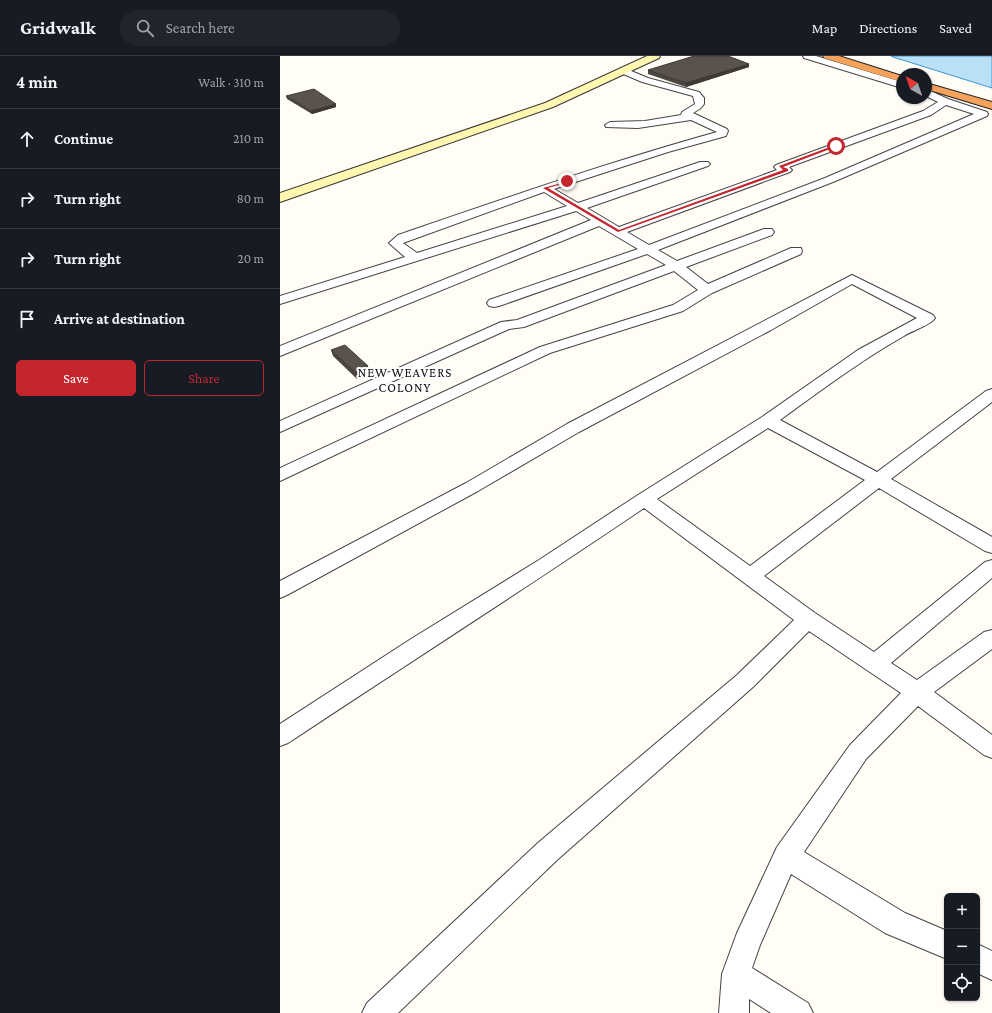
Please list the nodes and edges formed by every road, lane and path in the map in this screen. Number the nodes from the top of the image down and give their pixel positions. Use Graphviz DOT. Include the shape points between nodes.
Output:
graph roads {
  1 [pos="656,56"];
  2 [pos="807,56"];
  3 [pos="828,56"];
  4 [pos="847,56"];
  5 [pos="624,71"];
  6 [pos="896,71"];
  7 [pos="896,77"];
  8 [pos="932,82"];
  9 [pos="896,83"];
  10 [pos="932,88"];
  11 [pos="932,95"];
  12 [pos="992,99"];
  13 [pos="945,101"];
  14 [pos="992,106"];
  15 [pos="694,117"];
  16 [pos="610,125"];
  17 [pos="704,164"];
  18 [pos="545,188"];
  19 [pos="280,198"];
  20 [pos="577,207"];
  21 [pos="600,221"];
  22 [pos="618,231"];
  23 [pos="768,232"];
  24 [pos="649,250"];
  25 [pos="796,251"];
  26 [pos="415,258"];
  27 [pos="676,266"];
  28 [pos="707,290"];
  29 [pos="280,300"];
  30 [pos="494,303"];
  31 [pos="280,351"];
  32 [pos="992,394"];
  33 [pos="768,420"];
  34 [pos="280,428"];
  35 [pos="280,475"];
  36 [pos="879,480"];
  37 [pos="644,499"];
  38 [pos="992,546"];
  39 [pos="992,567"];
  40 [pos="750,576"];
  41 [pos="280,590"];
  42 [pos="808,619"];
  43 [pos="992,638"];
  44 [pos="875,664"];
  45 [pos="917,692"];
  46 [pos="280,736"];
  47 [pos="992,748"];
  48 [pos="786,856"];
  49 [pos="944,944"];
  50 [pos="980,960"];
  51 [pos="992,966"];
  52 [pos="736,974"];
  53 [pos="377,1013"];
  54 [pos="734,1013"];
  55 [pos="798,1013"];
  1 -- 5 [label="main road"];
  2 -- 9 [label="street"];
  3 -- 7 [label="highway"];
  4 -- 6 [label="highway"];
  5 -- 15 [label="street" via="645,80 696,94 699,107 686,114"];
  5 -- 19 [label="main road" via="549,105"];
  8 -- 12 [label="highway"];
  10 -- 14 [label="highway"];
  11 -- 13 [label="street"];
  13 -- 22 [label="street" via="927,113 780,167 786,170"];
  13 -- 24 [label="street" via="983,114 829,180"];
  15 -- 16 [label="street" via="638,125"];
  15 -- 18 [label="street" via="723,131 722,134"];
  17 -- 20 [label="street"];
  18 -- 20 [label="street"];
  18 -- 26 [label="street" via="396,241 395,244"];
  20 -- 21 [label="street"];
  20 -- 26 [label="street"];
  21 -- 22 [label="street"];
  21 -- 31 [label="street"];
  22 -- 24 [label="street"];
  23 -- 27 [label="street"];
  24 -- 27 [label="street"];
  24 -- 30 [label="street"];
  25 -- 28 [label="street"];
  26 -- 29 [label="street"];
  27 -- 28 [label="street"];
  27 -- 34 [label="street" via="519,324 506,325"];
  28 -- 35 [label="street" via="678,308 545,350"];
  32 -- 36 [label="street"];
  33 -- 36 [label="street"];
  33 -- 37 [label="street"];
  33 -- 41 [label="street" via="863,353 928,318 852,279 573,428 472,487"];
  36 -- 38 [label="street"];
  36 -- 40 [label="street"];
  37 -- 40 [label="street"];
  37 -- 46 [label="street"];
  39 -- 44 [label="street"];
  40 -- 42 [label="street"];
  42 -- 44 [label="street"];
  42 -- 53 [label="street" via="744,681 548,850"];
  43 -- 45 [label="street"];
  44 -- 45 [label="street"];
  45 -- 47 [label="street"];
  45 -- 48 [label="street" via="858,752"];
  48 -- 49 [label="street" via="895,923"];
  48 -- 52 [label="street"];
  50 -- 51 [label="street"];
  52 -- 54 [label="street"];
  52 -- 55 [label="street"];
}
